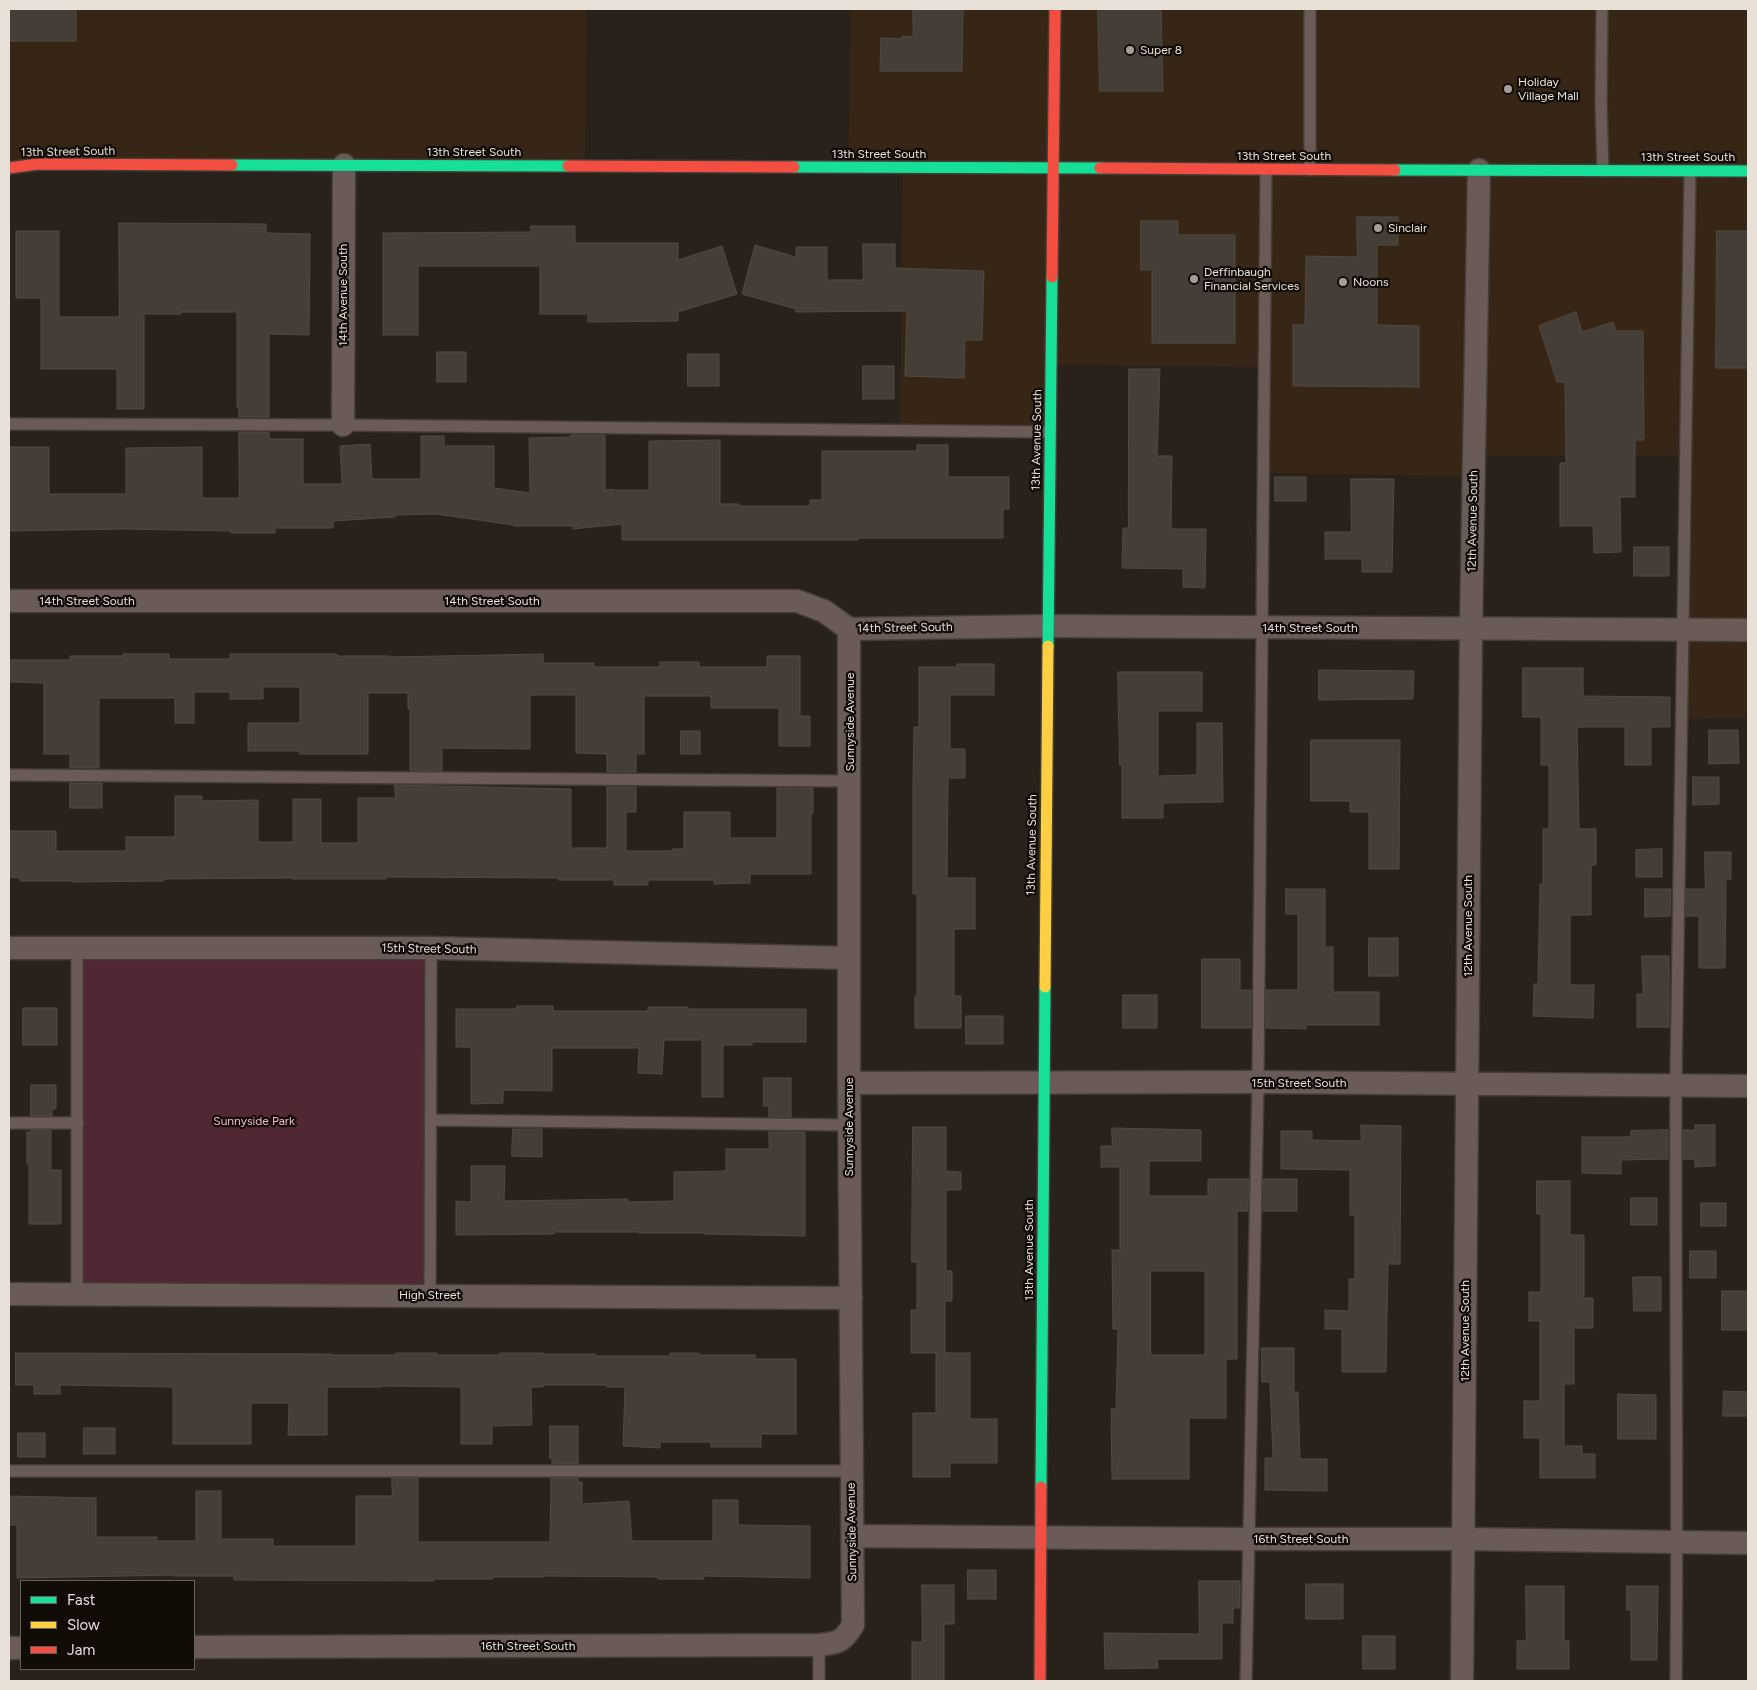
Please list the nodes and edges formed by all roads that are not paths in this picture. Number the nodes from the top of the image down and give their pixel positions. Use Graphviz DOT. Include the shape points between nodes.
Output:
graph roads {
  1 [pos="1055,9"];
  2 [pos="1310,9"];
  3 [pos="1602,9"];
  4 [pos="344,165"];
  5 [pos="9,168"];
  6 [pos="1054,169"];
  7 [pos="1266,170"];
  8 [pos="1310,170"];
  9 [pos="1479,170"];
  10 [pos="1690,170"];
  11 [pos="1603,171"];
  12 [pos="1748,171"];
  13 [pos="9,424"];
  14 [pos="342,425"];
  15 [pos="1050,432"];
  16 [pos="9,601"];
  17 [pos="1048,626"];
  18 [pos="1262,628"];
  19 [pos="849,629"];
  20 [pos="1471,629"];
  21 [pos="1681,630"];
  22 [pos="1748,630"];
  23 [pos="9,775"];
  24 [pos="850,781"];
  25 [pos="9,948"];
  26 [pos="77,948"];
  27 [pos="431,948"];
  28 [pos="849,958"];
  29 [pos="1258,1082"];
  30 [pos="849,1083"];
  31 [pos="1044,1084"];
  32 [pos="1467,1084"];
  33 [pos="1676,1086"];
  34 [pos="1748,1086"];
  35 [pos="430,1120"];
  36 [pos="9,1122"];
  37 [pos="78,1122"];
  38 [pos="849,1125"];
  39 [pos="9,1294"];
  40 [pos="76,1294"];
  41 [pos="430,1295"];
  42 [pos="851,1298"];
  43 [pos="9,1471"];
  44 [pos="851,1471"];
  45 [pos="853,1536"];
  46 [pos="1041,1538"];
  47 [pos="1463,1539"];
  48 [pos="1248,1540"];
  49 [pos="1678,1542"];
  50 [pos="1748,1543"];
  51 [pos="853,1625"];
  52 [pos="819,1645"];
  53 [pos="195,1647"];
  54 [pos="819,1681"];
  55 [pos="1040,1681"];
  56 [pos="1246,1681"];
  57 [pos="1462,1681"];
  58 [pos="1676,1681"];
  1 -- 6 [label="street, 13th Avenue South"];
  2 -- 8 [label="lane"];
  3 -- 11 [label="lane"];
  4 -- 5 [label="street, 13th Street South" via="38,164"];
  4 -- 6 [label="street, 13th Street South"];
  4 -- 14 [label="street, 14th Avenue South"];
  6 -- 7 [label="street, 13th Street South"];
  6 -- 15 [label="street, 13th Avenue South"];
  7 -- 8 [label="street, 13th Street South"];
  7 -- 18 [label="lane"];
  8 -- 9 [label="street, 13th Street South"];
  9 -- 11 [label="street, 13th Street South"];
  9 -- 20 [label="street, 12th Avenue South"];
  10 -- 11 [label="street, 13th Street South"];
  10 -- 12 [label="street, 13th Street South"];
  10 -- 21 [label="lane"];
  13 -- 14 [label="lane"];
  14 -- 15 [label="lane"];
  15 -- 17 [label="street, 13th Avenue South"];
  16 -- 19 [label="street, 14th Street South" via="797,601 824,611"];
  17 -- 18 [label="street, 14th Street South"];
  17 -- 19 [label="street, 14th Street South"];
  17 -- 31 [label="street, 13th Avenue South"];
  18 -- 20 [label="street, 14th Street South"];
  18 -- 29 [label="lane"];
  19 -- 24 [label="street, Sunnyside Avenue"];
  20 -- 21 [label="street, 14th Street South"];
  20 -- 32 [label="street, 12th Avenue South"];
  21 -- 22 [label="street, 14th Street South"];
  21 -- 33 [label="lane"];
  23 -- 24 [label="lane"];
  24 -- 28 [label="street, Sunnyside Avenue"];
  25 -- 26 [label="street, 15th Street South"];
  26 -- 27 [label="street, 15th Street South"];
  26 -- 37 [label="lane"];
  27 -- 28 [label="street, 15th Street South"];
  27 -- 35 [label="lane"];
  28 -- 30 [label="street, Sunnyside Avenue"];
  29 -- 31 [label="street, 15th Street South"];
  29 -- 32 [label="street, 15th Street South"];
  29 -- 48 [label="lane"];
  30 -- 31 [label="street, 15th Street South"];
  30 -- 38 [label="street, Sunnyside Avenue"];
  31 -- 46 [label="street, 13th Avenue South"];
  32 -- 33 [label="street, 15th Street South"];
  32 -- 47 [label="street, 12th Avenue South"];
  33 -- 34 [label="street, 15th Street South"];
  33 -- 49 [label="lane"];
  35 -- 38 [label="lane"];
  35 -- 41 [label="lane"];
  36 -- 37 [label="lane"];
  37 -- 40 [label="lane"];
  38 -- 42 [label="street, Sunnyside Avenue"];
  39 -- 40 [label="street, High Street"];
  40 -- 41 [label="street, High Street"];
  41 -- 42 [label="street, High Street"];
  42 -- 44 [label="street, Sunnyside Avenue"];
  43 -- 44 [label="lane"];
  44 -- 45 [label="street, Sunnyside Avenue"];
  45 -- 46 [label="street, 16th Street South"];
  45 -- 51 [label="street, Sunnyside Avenue"];
  46 -- 48 [label="street, 16th Street South"];
  46 -- 55 [label="street, 13th Avenue South"];
  47 -- 48 [label="street, 16th Street South"];
  47 -- 49 [label="street, 16th Street South"];
  47 -- 57 [label="street, 12th Avenue South"];
  48 -- 56 [label="lane"];
  49 -- 50 [label="street, 16th Street South"];
  49 -- 58 [label="lane"];
  51 -- 52 [label="street, 16th Street South" via="841,1641"];
  52 -- 53 [label="street, 16th Street South"];
  52 -- 54 [label="lane"];
}
